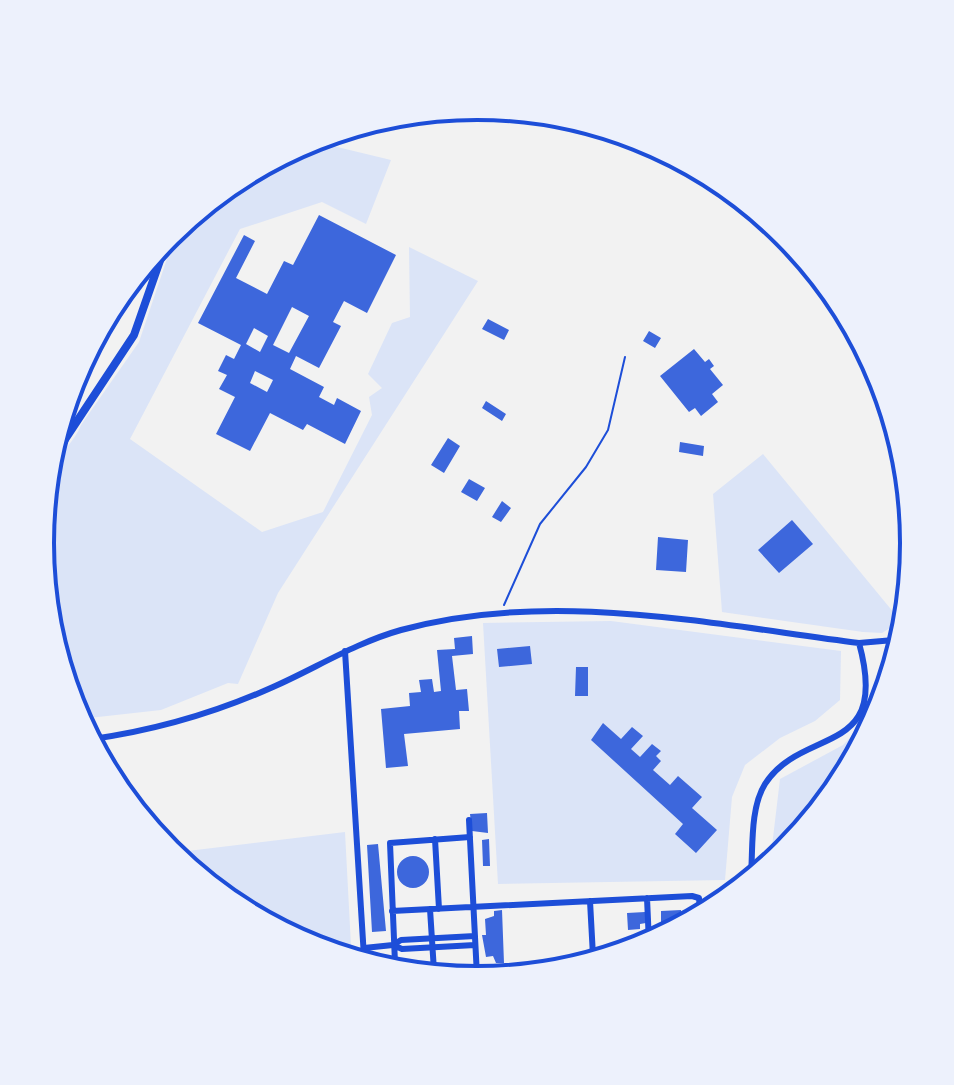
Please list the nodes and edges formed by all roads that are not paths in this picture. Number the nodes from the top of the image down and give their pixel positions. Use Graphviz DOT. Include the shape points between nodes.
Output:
graph roads {
  1 [pos="158,265"];
  2 [pos="157,268"];
  3 [pos="67,436"];
  4 [pos="889,640"];
  5 [pos="859,643"];
  6 [pos="345,651"];
  7 [pos="102,737"];
  8 [pos="469,820"];
  9 [pos="470,837"];
  10 [pos="435,839"];
  11 [pos="752,864"];
  12 [pos="647,898"];
  13 [pos="590,901"];
  14 [pos="698,903"];
  15 [pos="474,907"];
  16 [pos="430,909"];
  17 [pos="439,909"];
  18 [pos="392,911"];
  19 [pos="649,929"];
  20 [pos="475,936"];
  21 [pos="432,938"];
  22 [pos="393,945"];
  23 [pos="475,945"];
  24 [pos="364,948"];
  25 [pos="432,948"];
  26 [pos="593,949"];
  27 [pos="394,957"];
  28 [pos="433,963"];
  29 [pos="476,966"];
  1 -- 2 [label="street"];
  2 -- 3 [label="street" via="134,335"];
  4 -- 5 [label="street"];
  5 -- 6 [label="street" via="586,610 500,614 404,629"];
  5 -- 11 [label="street" via="868,673 860,710 842,734 785,764 765,784 756,814"];
  6 -- 7 [label="street" via="272,688 188,720"];
  6 -- 24 [label="street"];
  8 -- 9 [label="street"];
  9 -- 10 [label="street"];
  9 -- 15 [label="street"];
  10 -- 17 [label="street"];
  10 -- 18 [label="street" via="390,843"];
  12 -- 13 [label="street"];
  12 -- 14 [label="street" via="695,896"];
  12 -- 19 [label="street"];
  13 -- 15 [label="street"];
  13 -- 26 [label="street"];
  15 -- 17 [label="street"];
  15 -- 20 [label="street"];
  16 -- 17 [label="street"];
  16 -- 18 [label="street"];
  16 -- 21 [label="street"];
  18 -- 22 [label="street"];
  20 -- 21 [label="street"];
  20 -- 23 [label="street"];
  21 -- 22 [label="street"];
  21 -- 25 [label="street"];
  22 -- 24 [label="street"];
  22 -- 25 [label="street"];
  22 -- 27 [label="street"];
  23 -- 25 [label="street"];
  23 -- 29 [label="street"];
  25 -- 28 [label="street"];
}
